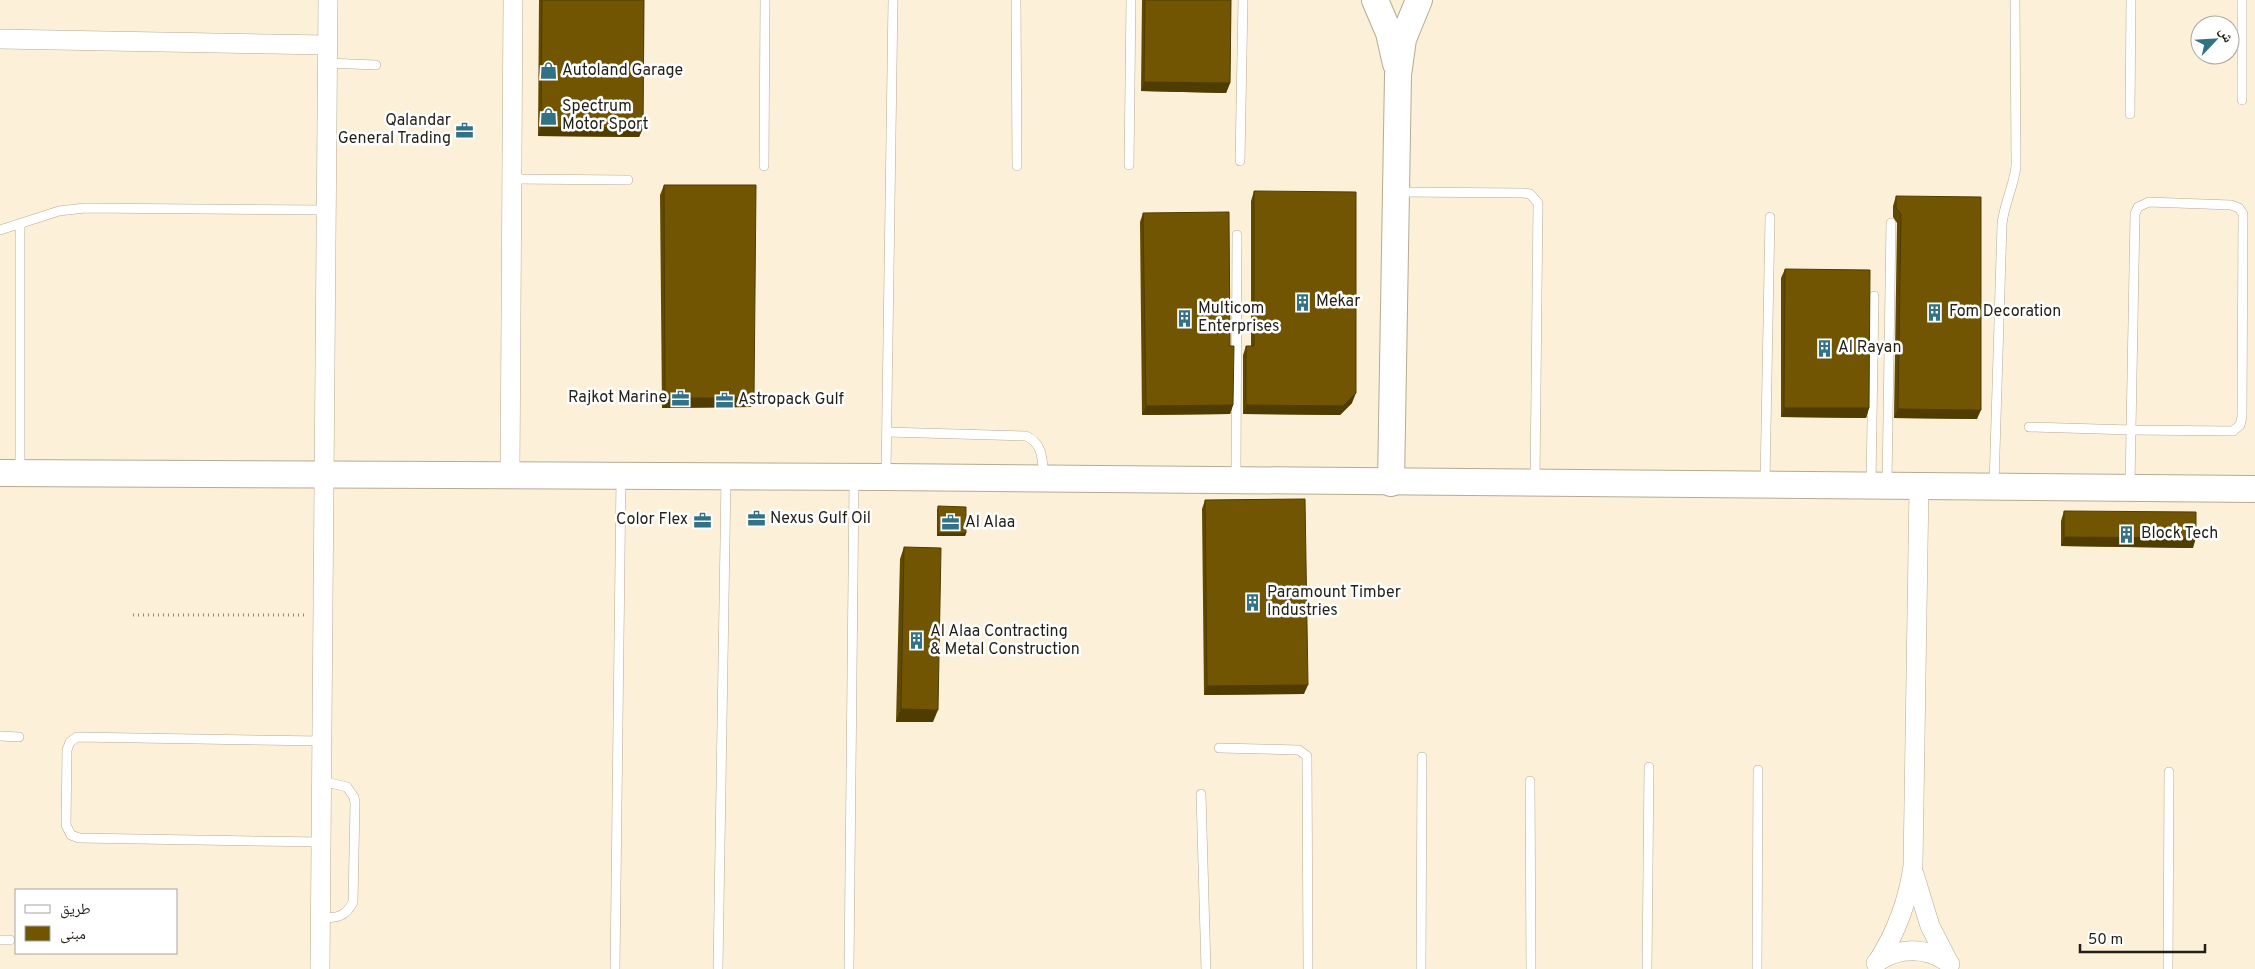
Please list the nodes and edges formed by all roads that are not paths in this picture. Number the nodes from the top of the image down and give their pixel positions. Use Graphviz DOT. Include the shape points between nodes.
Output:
graph roads {
  1 [pos="328,0"];
  2 [pos="513,0"];
  3 [pos="765,0"];
  4 [pos="893,0"];
  5 [pos="1016,0"];
  6 [pos="1131,0"];
  7 [pos="1243,0"];
  8 [pos="1375,0"];
  9 [pos="1419,0"];
  10 [pos="2015,0"];
  11 [pos="2131,0"];
  12 [pos="2242,0"];
  13 [pos="0,39"];
  14 [pos="327,54"];
  15 [pos="376,65"];
  16 [pos="1398,75"];
  17 [pos="2242,100"];
  18 [pos="2130,114"];
  19 [pos="1240,161"];
  20 [pos="1129,165"];
  21 [pos="764,166"];
  22 [pos="1017,166"];
  23 [pos="512,179"];
  24 [pos="628,180"];
  25 [pos="1396,192"];
  26 [pos="326,210"];
  27 [pos="1770,217"];
  28 [pos="1891,223"];
  29 [pos="20,225"];
  30 [pos="0,230"];
  31 [pos="1237,235"];
  32 [pos="1874,296"];
  33 [pos="2029,427"];
  34 [pos="2131,430"];
  35 [pos="887,432"];
  36 [pos="10,474"];
  37 [pos="324,475"];
  38 [pos="510,476"];
  39 [pos="621,476"];
  40 [pos="726,477"];
  41 [pos="854,477"];
  42 [pos="886,477"];
  43 [pos="1044,479"];
  44 [pos="1236,481"];
  45 [pos="1391,483"];
  46 [pos="1534,484"];
  47 [pos="1765,485"];
  48 [pos="1879,486"];
  49 [pos="1919,486"];
  50 [pos="1994,487"];
  51 [pos="2130,488"];
  52 [pos="2255,489"];
  53 [pos="0,736"];
  54 [pos="19,737"];
  55 [pos="322,741"];
  56 [pos="1219,748"];
  57 [pos="1422,757"];
  58 [pos="1649,767"];
  59 [pos="1758,770"];
  60 [pos="2169,772"];
  61 [pos="322,781"];
  62 [pos="1530,781"];
  63 [pos="1201,794"];
  64 [pos="321,842"];
  65 [pos="1913,866"];
  66 [pos="321,918"];
  67 [pos="0,940"];
  68 [pos="10,940"];
  69 [pos="1874,965"];
  70 [pos="1952,966"];
  71 [pos="320,969"];
  72 [pos="615,969"];
  73 [pos="718,969"];
  74 [pos="849,969"];
  75 [pos="1206,969"];
  76 [pos="1308,969"];
  77 [pos="1421,969"];
  78 [pos="1531,969"];
  79 [pos="1646,969"];
  80 [pos="1757,969"];
  81 [pos="2168,969"];
  1 -- 14 [label="street"];
  2 -- 23 [label="street"];
  3 -- 21 [label="lane"];
  4 -- 35 [label="lane"];
  5 -- 22 [label="lane"];
  6 -- 20 [label="lane"];
  7 -- 19 [label="lane"];
  8 -- 16 [label="street" via="1389,33"];
  9 -- 16 [label="street" via="1403,40"];
  10 -- 50 [label="lane" via="2016,166 2002,224"];
  11 -- 18 [label="lane"];
  12 -- 17 [label="lane"];
  13 -- 14 [label="street"];
  14 -- 15 [label="lane"];
  14 -- 26 [label="street"];
  16 -- 25 [label="street"];
  23 -- 24 [label="lane"];
  23 -- 38 [label="street"];
  25 -- 45 [label="street"];
  25 -- 46 [label="lane" via="1524,192 1538,203"];
  26 -- 29 [label="lane" via="85,208 59,211"];
  26 -- 37 [label="street"];
  27 -- 47 [label="lane"];
  28 -- 48 [label="lane"];
  29 -- 30 [label="lane"];
  29 -- 36 [label="lane"];
  31 -- 44 [label="lane"];
  32 -- 48 [label="lane"];
  33 -- 34 [label="lane"];
  34 -- 34 [label="lane" via="2228,432 2240,425 2244,218 2242,211 2235,206 2149,202 2136,210"];
  34 -- 51 [label="lane"];
  35 -- 42 [label="lane"];
  35 -- 43 [label="lane" via="1026,436 1040,447"];
  36 -- 37 [label="street"];
  37 -- 38 [label="street"];
  37 -- 55 [label="street"];
  38 -- 39 [label="street"];
  39 -- 40 [label="street"];
  39 -- 72 [label="lane"];
  40 -- 41 [label="street"];
  40 -- 73 [label="lane"];
  41 -- 42 [label="street"];
  41 -- 74 [label="lane"];
  42 -- 43 [label="street"];
  43 -- 44 [label="street"];
  44 -- 45 [label="street"];
  45 -- 46 [label="street"];
  46 -- 47 [label="street"];
  47 -- 48 [label="street"];
  48 -- 49 [label="street"];
  49 -- 50 [label="street"];
  49 -- 65 [label="street"];
  50 -- 51 [label="street"];
  51 -- 52 [label="street"];
  53 -- 54 [label="lane"];
  55 -- 61 [label="street"];
  55 -- 64 [label="lane" via="77,737 67,750 66,825 71,835 79,838"];
  56 -- 76 [label="lane" via="1295,750 1307,756"];
  57 -- 77 [label="lane"];
  58 -- 79 [label="lane"];
  59 -- 80 [label="lane"];
  60 -- 81 [label="lane"];
  61 -- 64 [label="street"];
  61 -- 66 [label="lane" via="342,784 351,792 355,803 353,902 341,916"];
  62 -- 78 [label="lane"];
  63 -- 75 [label="lane"];
  64 -- 66 [label="street"];
  65 -- 69 [label="street" via="1902,916"];
  65 -- 70 [label="street" via="1930,926"];
  66 -- 71 [label="street"];
  67 -- 68 [label="lane"];
  69 -- 70 [label="street" via="1898,952 1921,951 1936,955"];
}
